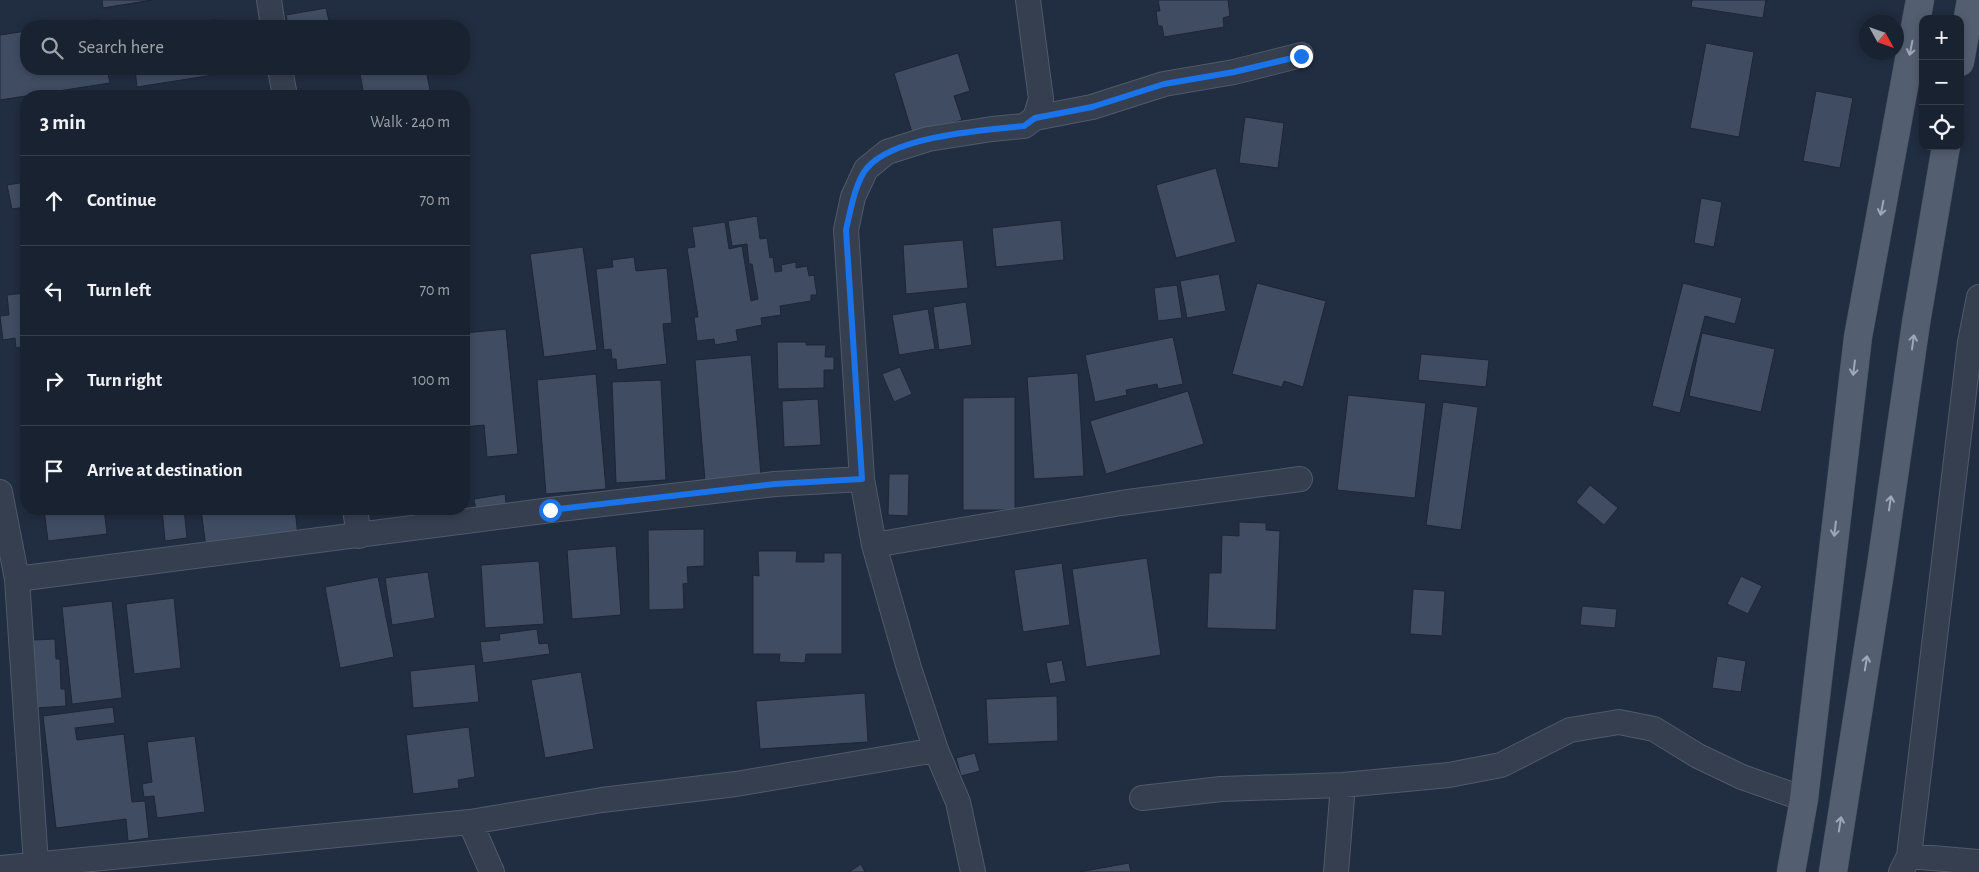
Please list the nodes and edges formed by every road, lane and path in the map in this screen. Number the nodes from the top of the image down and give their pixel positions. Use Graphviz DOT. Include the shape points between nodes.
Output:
graph roads {
  1 [pos="269,0"];
  2 [pos="1028,0"];
  3 [pos="1920,0"];
  4 [pos="1971,0"];
  5 [pos="272,20"];
  6 [pos="1301,56"];
  7 [pos="1960,60"];
  8 [pos="281,75"];
  9 [pos="284,90"];
  10 [pos="1035,118"];
  11 [pos="1945,150"];
  12 [pos="1979,296"];
  13 [pos="862,479"];
  14 [pos="1300,479"];
  15 [pos="0,492"];
  16 [pos="356,515"];
  17 [pos="359,536"];
  18 [pos="874,545"];
  19 [pos="17,580"];
  20 [pos="936,750"];
  21 [pos="1344,785"];
  22 [pos="1142,798"];
  23 [pos="1804,799"];
  24 [pos="470,822"];
  25 [pos="1979,862"];
  26 [pos="36,864"];
  27 [pos="1905,864"];
  28 [pos="0,868"];
  29 [pos="492,872"];
  30 [pos="973,872"];
  31 [pos="1336,872"];
  32 [pos="1792,872"];
  33 [pos="1832,872"];
  1 -- 5 [label="street"];
  2 -- 10 [label="street" via="1041,100"];
  3 -- 23 [label="main road, one-way" via="1858,337"];
  4 -- 7 [label="main road"];
  6 -- 10 [label="street" via="1164,84 1092,107"];
  8 -- 9 [label="street"];
  10 -- 13 [label="street" via="1024,126 928,139 887,152 866,169 853,197 846,230"];
  33 -- 11 [label="main road, one-way"];
  12 -- 27 [label="street" via="1970,342"];
  13 -- 17 [label="street" via="775,484"];
  13 -- 18 [label="street"];
  14 -- 18 [label="street" via="1121,503"];
  15 -- 19 [label="street"];
  16 -- 17 [label="street"];
  17 -- 19 [label="street"];
  18 -- 20 [label="street"];
  19 -- 26 [label="street"];
  20 -- 24 [label="street" via="736,784 602,800"];
  20 -- 30 [label="street" via="958,802"];
  21 -- 22 [label="street" via="1220,789"];
  21 -- 23 [label="street" via="1449,775 1501,765 1570,730 1619,722 1654,729 1734,773"];
  21 -- 31 [label="street"];
  23 -- 32 [label="main road"];
  24 -- 26 [label="street"];
  24 -- 29 [label="street"];
  25 -- 27 [label="street"];
  26 -- 28 [label="street"];
}
